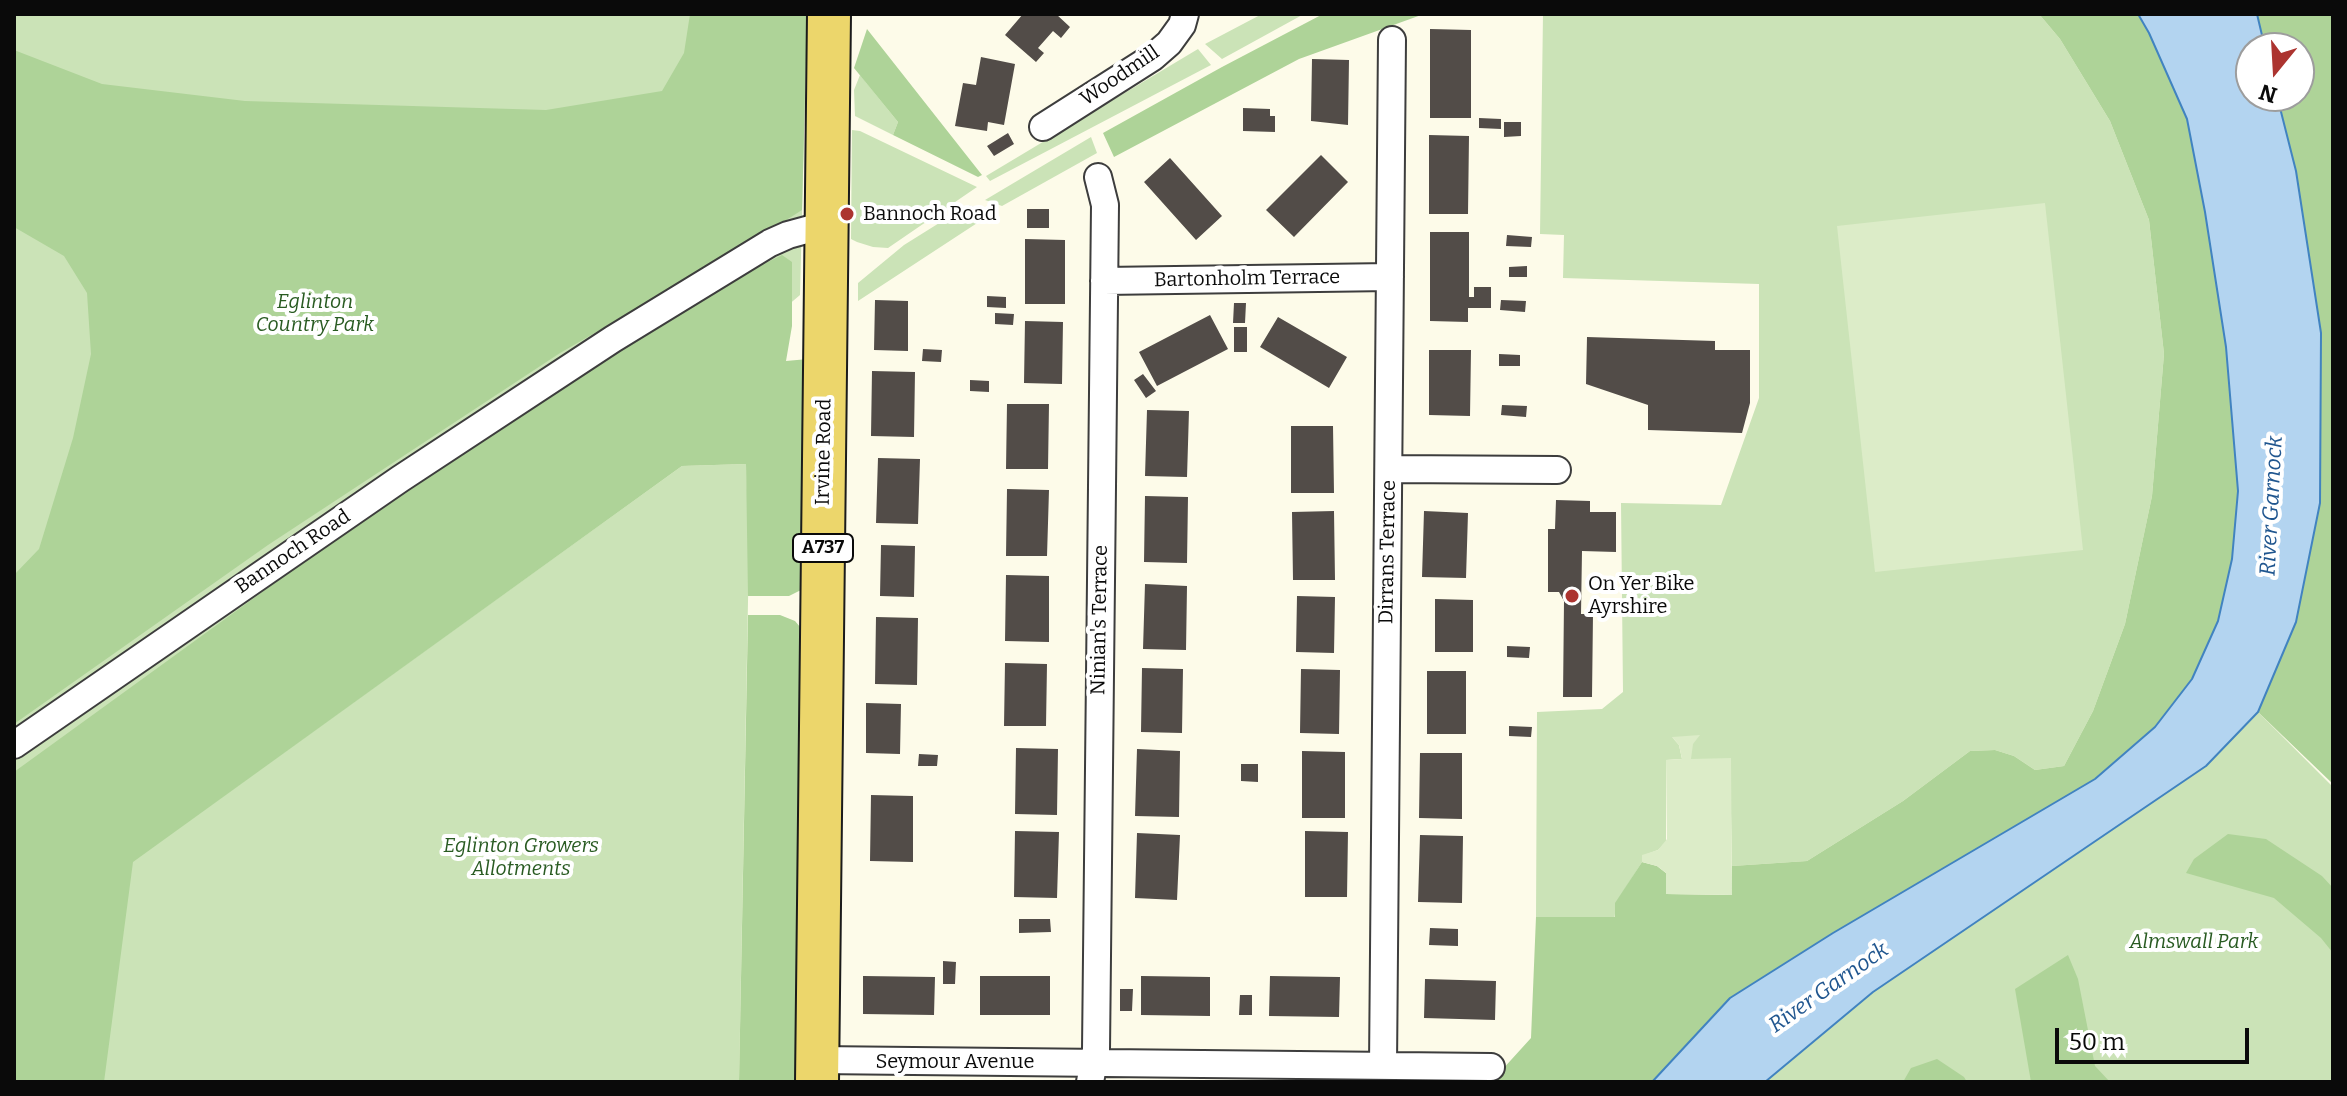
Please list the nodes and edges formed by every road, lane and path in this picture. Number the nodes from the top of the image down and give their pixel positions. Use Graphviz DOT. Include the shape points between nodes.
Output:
graph roads {
  1 [pos="829,14"];
  2 [pos="1185,14"];
  3 [pos="1392,40"];
  4 [pos="1043,127"];
  5 [pos="1098,177"];
  6 [pos="826,228"];
  7 [pos="1390,277"];
  8 [pos="1104,281"];
  9 [pos="1389,469"];
  10 [pos="1557,470"];
  11 [pos="14,745"];
  12 [pos="1383,1065"];
  13 [pos="1491,1067"];
  14 [pos="817,1071"];
  15 [pos="1092,1072"];
  16 [pos="1268,1073"];
  1 -- 6 [label="main road, Irvine Road / A737"];
  2 -- 4 [label="street, Woodmill" via="1169,43 1153,57"];
  3 -- 7 [label="street, Dirrans Terrace"];
  5 -- 8 [label="street, Ninian's Terrace" via="1105,205"];
  6 -- 11 [label="street, Bannoch Road" via="770,243 613,339"];
  6 -- 14 [label="main road, Irvine Road / A737"];
  7 -- 8 [label="street, Bartonholm Terrace"];
  7 -- 9 [label="street, Dirrans Terrace"];
  8 -- 15 [label="street, Ninian's Terrace"];
  9 -- 10 [label="street"];
  9 -- 12 [label="street, Dirrans Terrace"];
  12 -- 13 [label="street, Seymour Avenue"];
  12 -- 16 [label="street, Seymour Avenue"];
  14 -- 15 [label="street, Seymour Avenue"];
  15 -- 16 [label="street, Seymour Avenue"];
}
